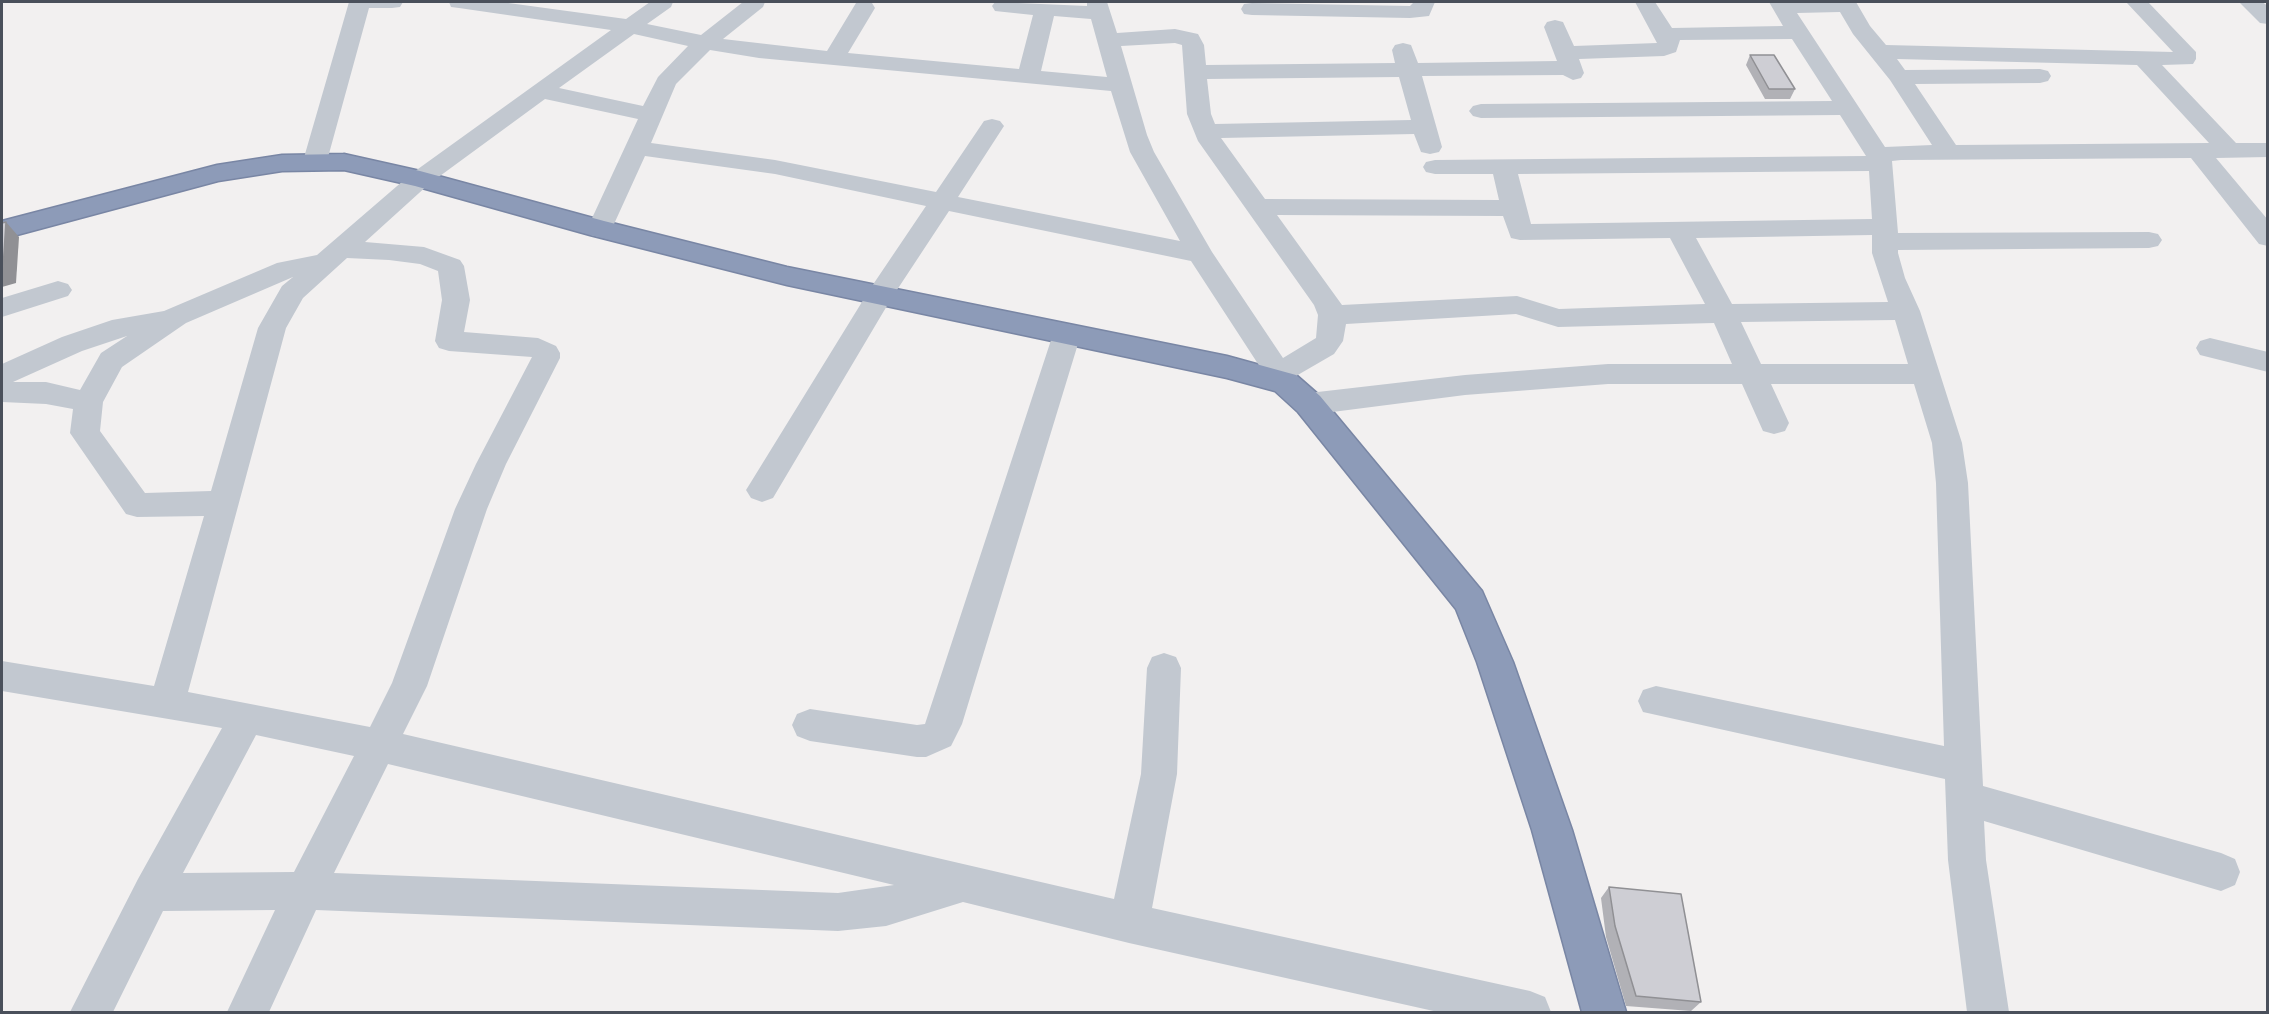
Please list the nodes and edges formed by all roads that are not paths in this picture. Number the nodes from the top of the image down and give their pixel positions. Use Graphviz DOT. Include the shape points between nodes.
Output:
graph roads {
  1 [pos="360,2"];
  2 [pos="392,2"];
  3 [pos="459,2"];
  4 [pos="663,2"];
  5 [pos="755,2"];
  6 [pos="1424,2"];
  7 [pos="1645,2"];
  8 [pos="2137,2"];
  9 [pos="2250,2"];
  10 [pos="1847,3"];
  11 [pos="1780,4"];
  12 [pos="1003,6"];
  13 [pos="1349,6"];
  14 [pos="864,8"];
  15 [pos="1099,8"];
  16 [pos="1045,9"];
  17 [pos="1252,9"];
  18 [pos="2268,18"];
  19 [pos="629,26"];
  20 [pos="1555,27"];
  21 [pos="1800,33"];
  22 [pos="1667,38"];
  23 [pos="1108,40"];
  24 [pos="705,43"];
  25 [pos="1880,52"];
  26 [pos="834,58"];
  27 [pos="1406,59"];
  28 [pos="1568,61"];
  29 [pos="2151,66"];
  30 [pos="1196,72"];
  31 [pos="1028,76"];
  32 [pos="1899,77"];
  33 [pos="1120,85"];
  34 [pos="540,91"];
  35 [pos="1848,108"];
  36 [pos="1587,110"];
  37 [pos="1480,111"];
  38 [pos="651,115"];
  39 [pos="992,126"];
  40 [pos="1424,127"];
  41 [pos="1205,131"];
  42 [pos="637,148"];
  43 [pos="2229,150"];
  44 [pos="2268,150"];
  45 [pos="2198,151"];
  46 [pos="1950,154"];
  47 [pos="315,160"];
  48 [pos="1880,161"];
  49 [pos="1435,167"];
  50 [pos="1504,167"];
  51 [pos="420,179"];
  52 [pos="941,201"];
  53 [pos="1258,207"];
  54 [pos="1446,208"];
  55 [pos="1514,208"];
  56 [pos="600,229"];
  57 [pos="2,230"];
  58 [pos="1679,231"];
  59 [pos="1885,234"];
  60 [pos="2268,238"];
  61 [pos="2149,240"];
  62 [pos="1200,254"];
  63 [pos="331,256"];
  64 [pos="58,290"];
  65 [pos="880,295"];
  66 [pos="2,308"];
  67 [pos="1906,311"];
  68 [pos="1723,313"];
  69 [pos="1332,315"];
  70 [pos="176,316"];
  71 [pos="1067,334"];
  72 [pos="2210,348"];
  73 [pos="2268,362"];
  74 [pos="1749,373"];
  75 [pos="1924,374"];
  76 [pos="2,375"];
  77 [pos="1282,378"];
  78 [pos="2,392"];
  79 [pos="88,402"];
  80 [pos="1309,404"];
  81 [pos="1774,423"];
  82 [pos="762,490"];
  83 [pos="223,503"];
  84 [pos="1164,668"];
  85 [pos="2,676"];
  86 [pos="1656,701"];
  87 [pos="167,704"];
  88 [pos="247,717"];
  89 [pos="810,725"];
  90 [pos="379,745"];
  91 [pos="1963,782"];
  92 [pos="2221,872"];
  93 [pos="961,883"];
  94 [pos="305,891"];
  95 [pos="152,892"];
  96 [pos="1130,922"];
  97 [pos="91,1012"];
  98 [pos="248,1012"];
  99 [pos="1530,1012"];
  100 [pos="1604,1012"];
  101 [pos="1988,1012"];
  1 -- 2 [label="street"];
  1 -- 47 [label="street"];
  3 -- 19 [label="street"];
  4 -- 19 [label="street"];
  5 -- 24 [label="street"];
  6 -- 13 [label="street" via="1416,12"];
  7 -- 22 [label="street"];
  8 -- 29 [label="street" via="2187,57"];
  9 -- 18 [label="street"];
  10 -- 11 [label="street"];
  10 -- 25 [label="street"];
  11 -- 21 [label="street"];
  12 -- 16 [label="street"];
  13 -- 17 [label="street"];
  14 -- 26 [label="street"];
  15 -- 16 [label="street"];
  15 -- 23 [label="street"];
  16 -- 31 [label="street"];
  19 -- 24 [label="street"];
  19 -- 34 [label="street"];
  20 -- 28 [label="street"];
  21 -- 22 [label="street" via="1677,33"];
  21 -- 35 [label="street"];
  22 -- 28 [label="street" via="1668,47 1659,50"];
  23 -- 30 [label="street" via="1186,37 1193,45"];
  23 -- 33 [label="street"];
  24 -- 26 [label="street"];
  24 -- 38 [label="street" via="666,82"];
  25 -- 29 [label="street"];
  25 -- 32 [label="street"];
  26 -- 31 [label="street"];
  27 -- 28 [label="street"];
  27 -- 30 [label="street"];
  27 -- 40 [label="street"];
  28 -- 36 [label="street"];
  29 -- 32 [label="street"];
  29 -- 43 [label="street"];
  30 -- 41 [label="street" via="1199,114"];
  31 -- 33 [label="street"];
  32 -- 46 [label="street"];
  33 -- 62 [label="street" via="1142,152"];
  34 -- 38 [label="street"];
  34 -- 51 [label="street"];
  35 -- 36 [label="street"];
  35 -- 48 [label="street"];
  36 -- 37 [label="street"];
  38 -- 42 [label="street"];
  39 -- 52 [label="street"];
  40 -- 41 [label="street"];
  40 -- 49 [label="street"];
  41 -- 53 [label="street"];
  42 -- 52 [label="street" via="775,167"];
  42 -- 56 [label="street"];
  43 -- 44 [label="street"];
  43 -- 45 [label="street"];
  45 -- 46 [label="street"];
  45 -- 60 [label="street"];
  46 -- 48 [label="street" via="1888,154"];
  47 -- 51 [label="highway" via="344,162"];
  47 -- 57 [label="highway" via="217,172"];
  48 -- 50 [label="street"];
  48 -- 59 [label="street"];
  49 -- 50 [label="street"];
  49 -- 54 [label="street"];
  50 -- 55 [label="street"];
  51 -- 56 [label="highway"];
  51 -- 63 [label="street"];
  52 -- 62 [label="street"];
  52 -- 65 [label="street"];
  53 -- 54 [label="street"];
  53 -- 69 [label="street"];
  54 -- 55 [label="street"];
  55 -- 58 [label="street" via="1520,232"];
  56 -- 65 [label="highway"];
  58 -- 59 [label="street"];
  58 -- 68 [label="street"];
  59 -- 61 [label="street"];
  59 -- 67 [label="street" via="1884,253"];
  62 -- 77 [label="street"];
  63 -- 70 [label="street" via="286,268"];
  63 -- 83 [label="street" via="292,292 272,328"];
  63 -- 90 [label="street" via="388,251 424,256 451,266 456,300 449,341 538,348 546,353 471,509 416,668"];
  64 -- 66 [label="street"];
  65 -- 71 [label="highway"];
  65 -- 82 [label="street"];
  67 -- 68 [label="street"];
  67 -- 75 [label="street"];
  68 -- 69 [label="street" via="1558,318 1517,305"];
  68 -- 74 [label="street"];
  69 -- 77 [label="street" via="1332,329 1324,347"];
  70 -- 76 [label="street" via="122,327"];
  70 -- 79 [label="street" via="111,360"];
  71 -- 77 [label="highway"];
  71 -- 89 [label="street" via="938,735 917,741"];
  72 -- 73 [label="street"];
  74 -- 75 [label="street"];
  74 -- 80 [label="street" via="1552,377"];
  74 -- 81 [label="street"];
  75 -- 91 [label="street" via="1947,443 1952,483"];
  77 -- 80 [label="highway"];
  78 -- 79 [label="street" via="46,393"];
  79 -- 83 [label="street" via="86,433 137,504"];
  80 -- 100 [label="highway" via="1470,601 1552,830"];
  83 -- 87 [label="street"];
  84 -- 96 [label="street" via="1159,774"];
  85 -- 87 [label="street"];
  86 -- 91 [label="street"];
  87 -- 88 [label="street"];
  88 -- 90 [label="street"];
  88 -- 95 [label="street"];
  90 -- 93 [label="street"];
  90 -- 94 [label="street"];
  91 -- 92 [label="street"];
  91 -- 101 [label="street" via="1967,860"];
  93 -- 94 [label="street" via="886,907 838,912"];
  93 -- 96 [label="street"];
  94 -- 95 [label="street"];
  94 -- 98 [label="street"];
  95 -- 97 [label="street"];
  96 -- 99 [label="street"];
}
